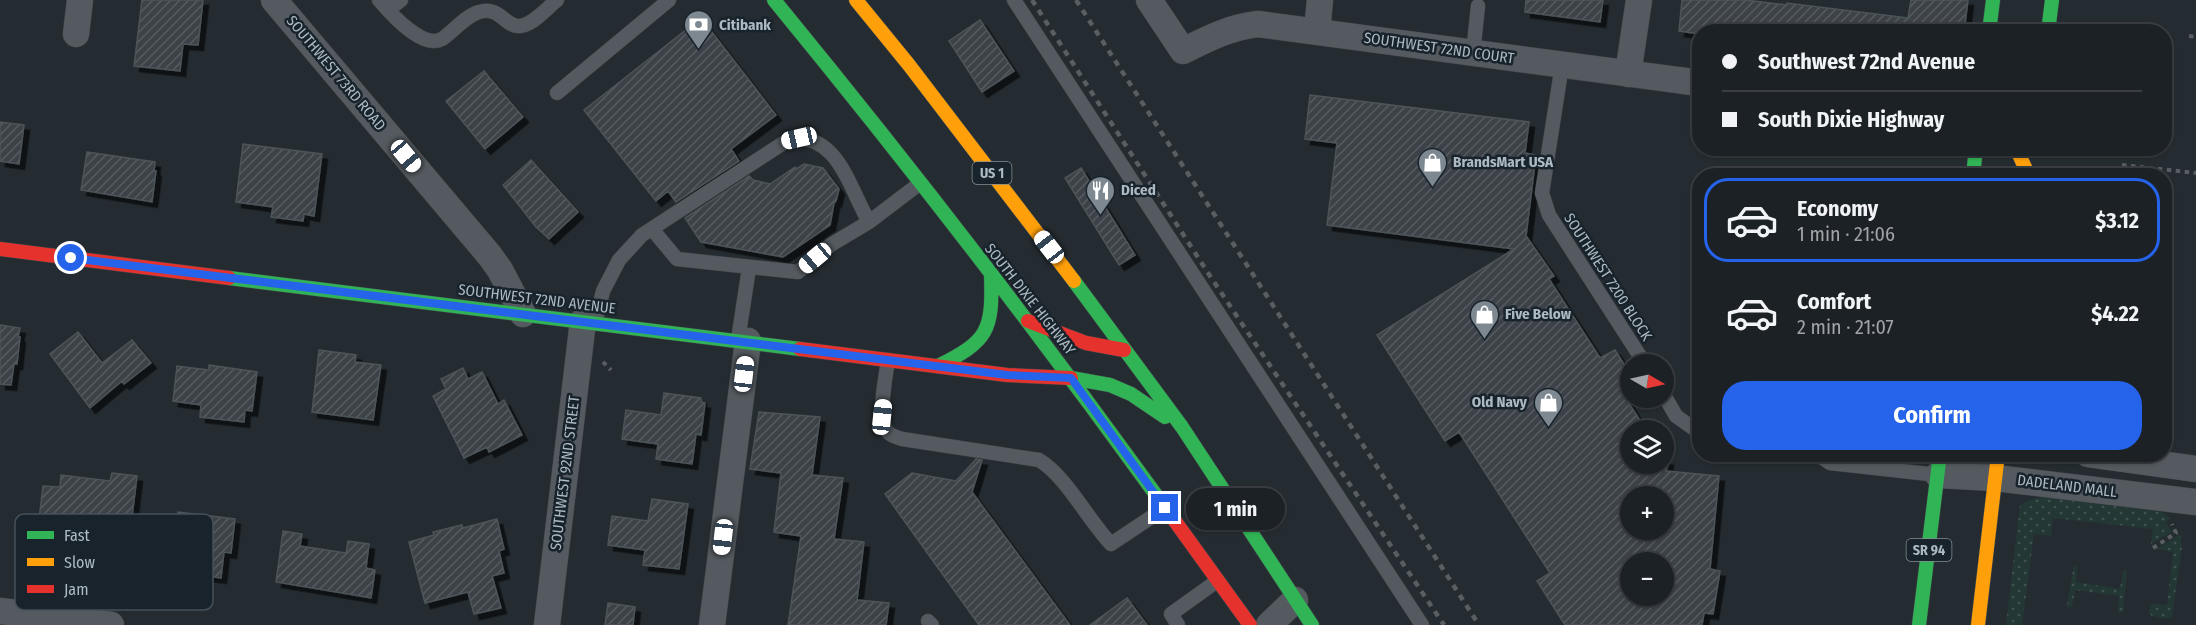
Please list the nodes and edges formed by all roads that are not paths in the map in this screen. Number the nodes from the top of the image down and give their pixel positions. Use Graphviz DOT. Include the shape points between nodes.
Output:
graph roads {
  1 [pos="80,0"];
  2 [pos="401,0"];
  3 [pos="557,0"];
  4 [pos="669,0"];
  5 [pos="774,0"];
  6 [pos="856,0"];
  7 [pos="1014,0"];
  8 [pos="1149,0"];
  9 [pos="1320,0"];
  10 [pos="1639,0"];
  11 [pos="1993,0"];
  12 [pos="2052,0"];
  13 [pos="277,3"];
  14 [pos="384,5"];
  15 [pos="1478,6"];
  16 [pos="1990,24"];
  17 [pos="2049,24"];
  18 [pos="1317,31"];
  19 [pos="76,34"];
  20 [pos="1473,52"];
  21 [pos="1562,65"];
  22 [pos="1628,74"];
  23 [pos="1692,82"];
  24 [pos="557,93"];
  25 [pos="919,184"];
  26 [pos="869,222"];
  27 [pos="652,230"];
  28 [pos="0,249"];
  29 [pos="749,268"];
  30 [pos="991,275"];
  31 [pos="523,314"];
  32 [pos="1023,319"];
  33 [pos="589,322"];
  34 [pos="743,341"];
  35 [pos="1124,350"];
  36 [pos="1639,354"];
  37 [pos="888,360"];
  38 [pos="938,366"];
  39 [pos="1071,378"];
  40 [pos="1671,408"];
  41 [pos="1692,427"];
  42 [pos="1182,428"];
  43 [pos="1829,462"];
  44 [pos="2146,462"];
  45 [pos="1939,465"];
  46 [pos="1997,466"];
  47 [pos="2196,469"];
  48 [pos="2196,502"];
  49 [pos="1165,508"];
  50 [pos="1217,581"];
  51 [pos="1295,600"];
  52 [pos="0,611"];
  53 [pos="111,625"];
  54 [pos="547,625"];
  55 [pos="712,625"];
  56 [pos="1178,625"];
  57 [pos="1250,625"];
  58 [pos="1269,625"];
  59 [pos="1312,625"];
  60 [pos="1422,625"];
  61 [pos="1919,625"];
  62 [pos="1978,625"];
  1 -- 19 [label="street"];
  2 -- 14 [label="lane"];
  3 -- 14 [label="lane" via="531,22 520,26 498,13 478,12 439,41 417,36"];
  4 -- 24 [label="lane"];
  5 -- 25 [label="main road, SOUTH DIXIE HIGHWAY"];
  6 -- 35 [label="main road, US 1" via="1049,247"];
  7 -- 60 [label="lane"];
  8 -- 18 [label="street, SOUTHWEST 72ND COURT" via="1183,51 1239,26 1258,24"];
  9 -- 18 [label="street"];
  10 -- 22 [label="street"];
  11 -- 16 [label="main road"];
  12 -- 17 [label="main road"];
  13 -- 31 [label="street, SOUTHWEST 73RD ROAD" via="490,256"];
  15 -- 20 [label="lane"];
  18 -- 20 [label="street, SOUTHWEST 72ND COURT"];
  20 -- 21 [label="street, SOUTHWEST 72ND COURT"];
  21 -- 22 [label="street, SOUTHWEST 72ND COURT"];
  21 -- 36 [label="lane, SOUTHWEST 7200 BLOCK" via="1542,194 1549,215"];
  22 -- 23 [label="street, SOUTHWEST 72ND COURT"];
  25 -- 26 [label="lane"];
  25 -- 30 [label="main road, SOUTH DIXIE HIGHWAY"];
  26 -- 27 [label="lane" via="850,181 829,150 810,139 799,138 788,140"];
  26 -- 29 [label="lane" via="831,244 798,272"];
  27 -- 29 [label="lane" via="678,259"];
  27 -- 33 [label="lane" via="642,235 619,260"];
  28 -- 31 [label="main road, SOUTHWEST 72ND AVENUE"];
  29 -- 34 [label="lane"];
  30 -- 32 [label="main road, SOUTH DIXIE HIGHWAY"];
  30 -- 38 [label="main road" via="992,318 985,336 963,354"];
  31 -- 33 [label="main road, SOUTHWEST 72ND AVENUE"];
  32 -- 35 [label="main road" via="1081,344"];
  32 -- 39 [label="main road, SOUTH DIXIE HIGHWAY"];
  33 -- 34 [label="main road, SOUTHWEST 72ND AVENUE"];
  33 -- 54 [label="street, SOUTHWEST 92ND STREET"];
  34 -- 37 [label="main road, SOUTHWEST 72ND AVENUE"];
  34 -- 55 [label="street"];
  35 -- 42 [label="main road, US 1"];
  37 -- 38 [label="main road, SOUTHWEST 72ND AVENUE"];
  37 -- 49 [label="lane" via="882,417 884,428 891,435 1039,460 1054,471 1111,544"];
  38 -- 39 [label="main road, SOUTHWEST 72ND AVENUE"];
  39 -- 42 [label="main road, SOUTHWEST 72ND AVENUE" via="1110,385 1131,394"];
  39 -- 49 [label="main road, SOUTH DIXIE HIGHWAY"];
  40 -- 41 [label="lane"];
  42 -- 51 [label="main road, US 1"];
  43 -- 45 [label="lane"];
  44 -- 47 [label="street"];
  45 -- 46 [label="street, DADELAND MALL"];
  45 -- 61 [label="main road, SR 94"];
  46 -- 48 [label="street, DADELAND MALL"];
  46 -- 62 [label="main road"];
  49 -- 50 [label="main road, SOUTH DIXIE HIGHWAY"];
  50 -- 56 [label="lane" via="1171,614"];
  50 -- 57 [label="main road, SOUTH DIXIE HIGHWAY"];
  51 -- 58 [label="street"];
  51 -- 59 [label="main road, US 1"];
  52 -- 53 [label="street"];
}
